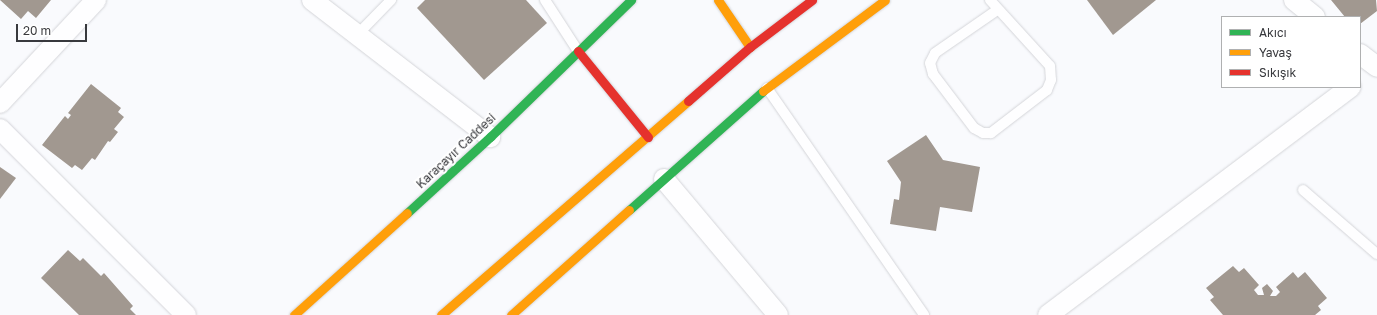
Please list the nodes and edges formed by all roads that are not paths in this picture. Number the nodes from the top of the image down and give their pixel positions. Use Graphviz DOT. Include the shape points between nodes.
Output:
graph roads {
  1 [pos="96,0"];
  2 [pos="312,0"];
  3 [pos="391,0"];
  4 [pos="545,0"];
  5 [pos="630,0"];
  6 [pos="718,0"];
  7 [pos="812,0"];
  8 [pos="884,0"];
  9 [pos="990,0"];
  10 [pos="1294,0"];
  11 [pos="997,10"];
  12 [pos="1314,16"];
  13 [pos="357,34"];
  14 [pos="750,47"];
  15 [pos="578,51"];
  16 [pos="1361,55"];
  17 [pos="1377,67"];
  18 [pos="1361,79"];
  19 [pos="766,88"];
  20 [pos="1350,88"];
  21 [pos="0,103"];
  22 [pos="0,129"];
  23 [pos="490,137"];
  24 [pos="648,137"];
  25 [pos="664,179"];
  26 [pos="1303,190"];
  27 [pos="1377,254"];
  28 [pos="186,315"];
  29 [pos="294,315"];
  30 [pos="441,315"];
  31 [pos="511,315"];
  32 [pos="778,315"];
  33 [pos="924,315"];
  34 [pos="1048,315"];
  1 -- 21 [label="street"];
  2 -- 13 [label="street"];
  3 -- 13 [label="lane"];
  4 -- 15 [label="lane"];
  5 -- 15 [label="street, Karaçayır Caddesi"];
  6 -- 14 [label="street"];
  7 -- 14 [label="street"];
  8 -- 19 [label="street"];
  9 -- 11 [label="lane"];
  10 -- 12 [label="street"];
  11 -- 11 [label="lane" via="935,53 930,62 933,74 974,128 983,133 990,133 1047,90 1051,80 1050,66"];
  13 -- 23 [label="street"];
  14 -- 24 [label="street"];
  15 -- 23 [label="street, Karaçayır Caddesi"];
  15 -- 24 [label="street"];
  16 -- 17 [label="street"];
  17 -- 18 [label="street"];
  19 -- 25 [label="street"];
  19 -- 33 [label="lane"];
  20 -- 34 [label="street"];
  22 -- 28 [label="street"];
  23 -- 29 [label="street, Karaçayır Caddesi"];
  24 -- 30 [label="street"];
  25 -- 31 [label="street"];
  25 -- 32 [label="street"];
  26 -- 27 [label="lane"];
}
